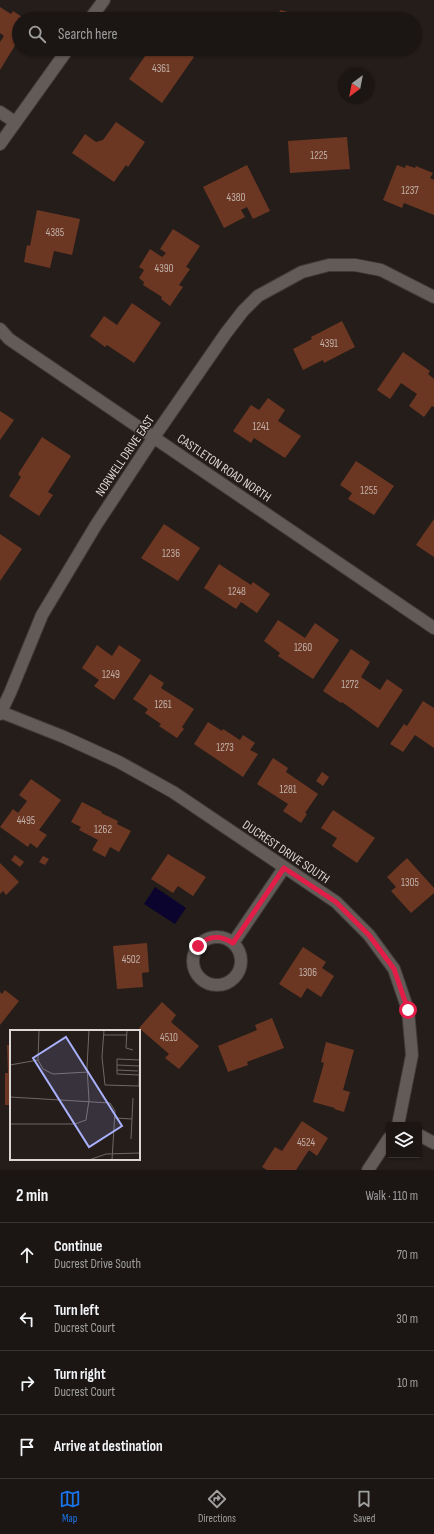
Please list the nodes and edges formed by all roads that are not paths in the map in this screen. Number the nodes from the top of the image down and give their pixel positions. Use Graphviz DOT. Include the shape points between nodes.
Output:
graph roads {
  1 [pos="104,0"];
  2 [pos="95,12"];
  3 [pos="63,56"];
  4 [pos="0,112"];
  5 [pos="15,122"];
  6 [pos="0,144"];
  7 [pos="434,297"];
  8 [pos="0,329"];
  9 [pos="154,437"];
  10 [pos="434,628"];
  11 [pos="0,713"];
  12 [pos="284,868"];
  13 [pos="233,943"];
  14 [pos="399,1122"];
  15 [pos="422,1137"];
  16 [pos="386,1143"];
  17 [pos="434,1143"];
  18 [pos="368,1170"];
  1 -- 2 [label="street"];
  3 -- 5 [label="street"];
  4 -- 5 [label="street"];
  5 -- 6 [label="street"];
  7 -- 9 [label="street, NORWELL DRIVE EAST" via="381,270 355,265 329,265 302,272 258,296 243,311"];
  8 -- 9 [label="street, CASTLETON ROAD NORTH" via="9,339"];
  9 -- 10 [label="street, CASTLETON ROAD NORTH"];
  9 -- 11 [label="street, NORWELL DRIVE EAST" via="42,614"];
  11 -- 12 [label="street, DUCREST DRIVE SOUTH" via="64,737 119,762 174,792"];
  12 -- 13 [label="street"];
  12 -- 14 [label="street, DUCREST DRIVE SOUTH" via="336,902 369,935 394,969 408,1010 412,1055"];
  13 -- 13 [label="street" via="241,957 241,965 233,979 219,985 204,981 194,968 194,953 198,946 204,940 215,937"];
  15 -- 17 [label="street"];
  16 -- 18 [label="street"];
}
